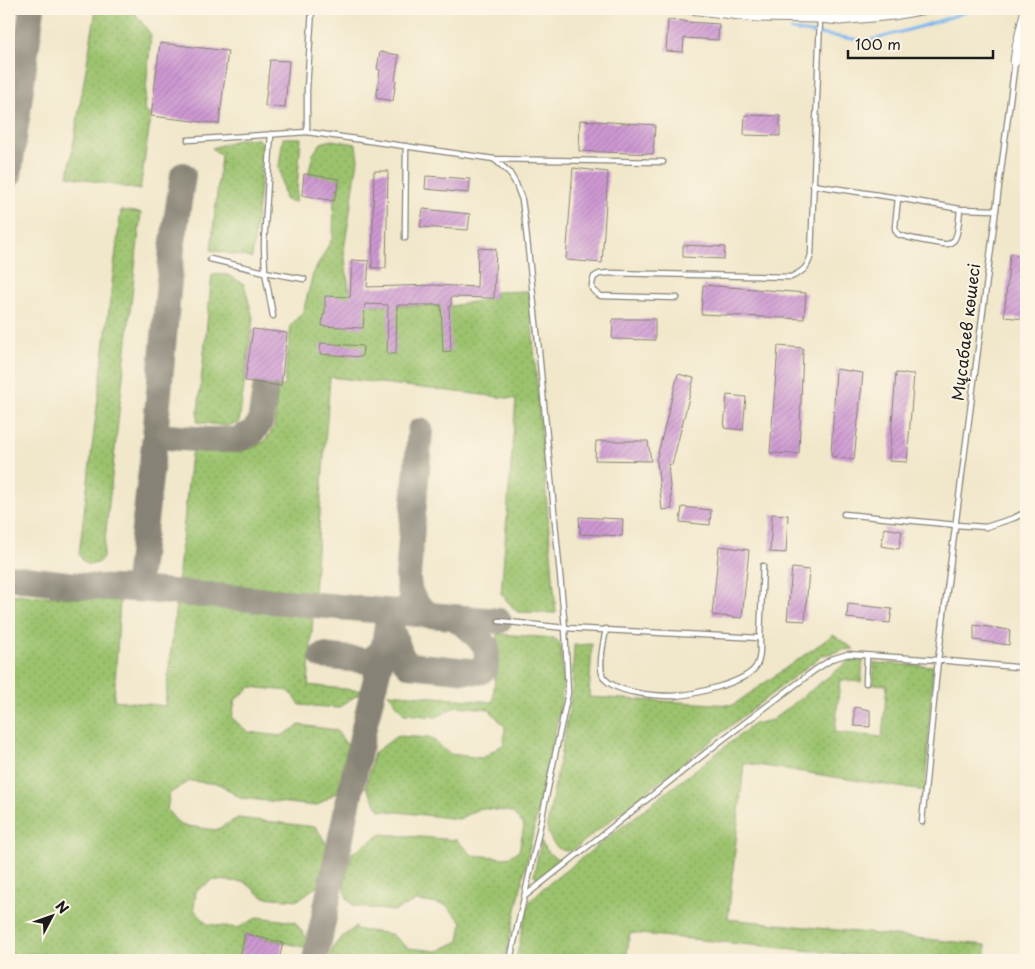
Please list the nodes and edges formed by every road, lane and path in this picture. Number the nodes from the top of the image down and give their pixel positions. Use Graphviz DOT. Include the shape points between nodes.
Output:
graph roads {
  1 [pos="312,9"];
  2 [pos="690,9"];
  3 [pos="926,9"];
  4 [pos="1026,9"];
  5 [pos="795,13"];
  6 [pos="820,18"];
  7 [pos="1015,62"];
  8 [pos="307,132"];
  9 [pos="272,134"];
  10 [pos="188,140"];
  11 [pos="406,146"];
  12 [pos="494,159"];
  13 [pos="663,162"];
  14 [pos="813,186"];
  15 [pos="898,198"];
  16 [pos="960,209"];
  17 [pos="996,210"];
  18 [pos="405,238"];
  19 [pos="210,260"];
  20 [pos="265,272"];
  21 [pos="304,279"];
  22 [pos="677,298"];
  23 [pos="274,316"];
  24 [pos="1026,512"];
  25 [pos="844,514"];
  26 [pos="956,525"];
  27 [pos="763,566"];
  28 [pos="499,621"];
  29 [pos="565,628"];
  30 [pos="606,629"];
  31 [pos="760,638"];
  32 [pos="867,656"];
  33 [pos="938,660"];
  34 [pos="1026,668"];
  35 [pos="866,683"];
  36 [pos="922,822"];
  37 [pos="524,896"];
  38 [pos="510,960"];
  1 -- 8 [label="lane"];
  2 -- 5 [label="street" via="757,18"];
  3 -- 6 [label="street" via="840,20"];
  4 -- 7 [label="street, Мұсабаев көшесі"];
  5 -- 6 [label="street"];
  6 -- 14 [label="lane"];
  7 -- 17 [label="lane, Мұсабаев көшесі"];
  8 -- 9 [label="lane"];
  8 -- 11 [label="lane"];
  9 -- 10 [label="lane"];
  9 -- 20 [label="lane"];
  11 -- 12 [label="lane"];
  11 -- 18 [label="lane"];
  12 -- 13 [label="lane"];
  12 -- 29 [label="lane" via="509,172 522,200"];
  14 -- 15 [label="lane"];
  14 -- 22 [label="lane" via="811,254 808,265 791,277 608,273 599,274 591,284 594,293 601,296"];
  15 -- 16 [label="lane"];
  15 -- 16 [label="lane" via="894,227 898,234 947,245 957,236"];
  16 -- 17 [label="lane"];
  17 -- 26 [label="lane, Мұсабаев көшесі"];
  19 -- 20 [label="lane"];
  20 -- 21 [label="lane"];
  20 -- 23 [label="lane"];
  24 -- 26 [label="lane" via="986,527"];
  25 -- 26 [label="lane"];
  26 -- 33 [label="lane, Мұсабаев көшесі"];
  27 -- 31 [label="lane"];
  28 -- 29 [label="lane"];
  29 -- 30 [label="lane"];
  29 -- 37 [label="lane" via="568,693"];
  30 -- 31 [label="lane"];
  30 -- 31 [label="lane" via="601,670 611,684 620,689 674,696 711,689 748,675 756,667"];
  32 -- 33 [label="lane"];
  32 -- 35 [label="lane"];
  32 -- 37 [label="lane" via="848,654 815,670"];
  33 -- 34 [label="lane"];
  33 -- 36 [label="lane, Мұсабаев көшесі"];
  37 -- 38 [label="lane"];
}
